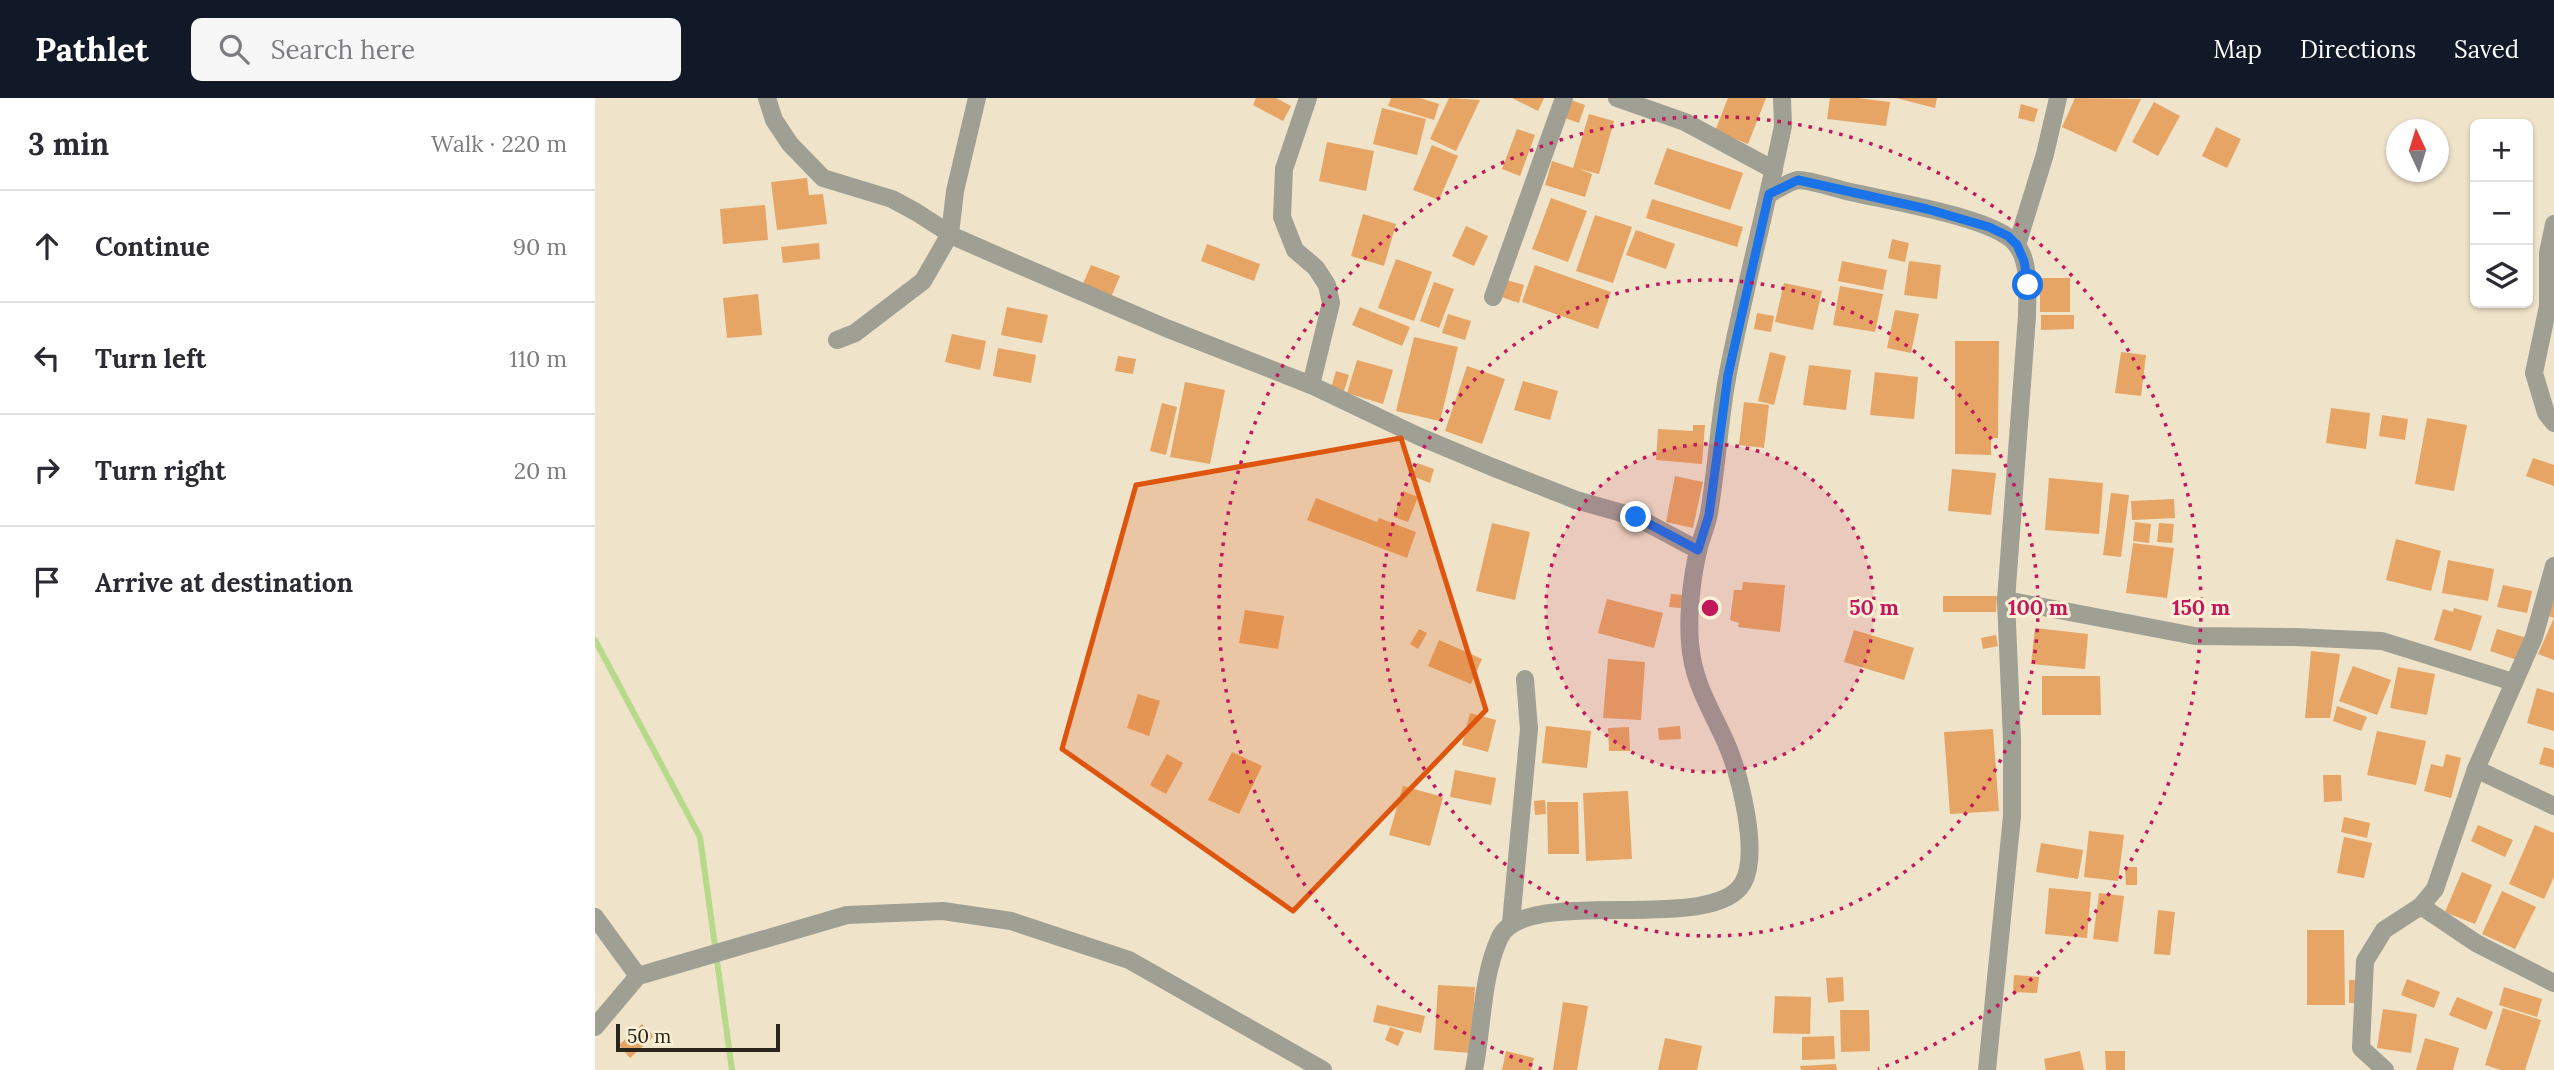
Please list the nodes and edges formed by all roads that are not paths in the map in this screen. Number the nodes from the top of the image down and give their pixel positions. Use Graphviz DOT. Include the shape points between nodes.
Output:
graph roads {
  1 [pos="767,98"];
  2 [pos="977,98"];
  3 [pos="1308,98"];
  4 [pos="1564,98"];
  5 [pos="1617,98"];
  6 [pos="1782,98"];
  7 [pos="2059,98"];
  8 [pos="1774,170"];
  9 [pos="1769,194"];
  10 [pos="2554,224"];
  11 [pos="950,234"];
  12 [pos="2017,245"];
  13 [pos="1493,297"];
  14 [pos="837,340"];
  15 [pos="1311,385"];
  16 [pos="2554,423"];
  17 [pos="1698,550"];
  18 [pos="2554,566"];
  19 [pos="2006,600"];
  20 [pos="1525,679"];
  21 [pos="2513,682"];
  22 [pos="2476,769"];
  23 [pos="2554,806"];
  24 [pos="2421,906"];
  25 [pos="595,917"];
  26 [pos="1511,923"];
  27 [pos="638,976"];
  28 [pos="2554,983"];
  29 [pos="595,1027"];
  30 [pos="1323,1070"];
  31 [pos="1474,1070"];
  32 [pos="1987,1070"];
  33 [pos="2385,1070"];
  1 -- 11 [label="street" via="774,120 790,144 823,178 892,199"];
  2 -- 11 [label="street"];
  3 -- 15 [label="street" via="1284,169 1282,217 1295,250 1327,285 1331,303"];
  4 -- 13 [label="street"];
  5 -- 8 [label="street" via="1685,122"];
  6 -- 8 [label="street" via="1783,126"];
  7 -- 12 [label="street"];
  8 -- 9 [label="street"];
  9 -- 12 [label="street" via="1798,180 1964,219 2008,236"];
  9 -- 17 [label="street" via="1728,375 1709,515"];
  10 -- 16 [label="street" via="2548,253 2548,306 2534,373 2546,413"];
  11 -- 14 [label="street" via="923,281 855,333"];
  11 -- 15 [label="street"];
  12 -- 19 [label="street" via="2028,285"];
  15 -- 17 [label="street" via="1492,467 1576,500 1636,517"];
  17 -- 26 [label="street" via="1689,620 1692,658 1729,748 1749,823 1750,858 1743,883 1731,895 1683,908 1537,914"];
  18 -- 21 [label="street" via="2534,637"];
  19 -- 21 [label="street" via="2195,636 2382,641"];
  19 -- 32 [label="street" via="2012,816"];
  20 -- 26 [label="street" via="1529,729"];
  21 -- 22 [label="street"];
  22 -- 23 [label="street"];
  22 -- 24 [label="street" via="2435,889"];
  24 -- 28 [label="street" via="2476,943"];
  24 -- 33 [label="street" via="2384,930 2365,961 2361,1048"];
  25 -- 27 [label="street"];
  26 -- 31 [label="street" via="1500,937 1489,975"];
  27 -- 29 [label="street"];
  27 -- 30 [label="street" via="848,915 943,911 1011,921 1129,960"];
}
